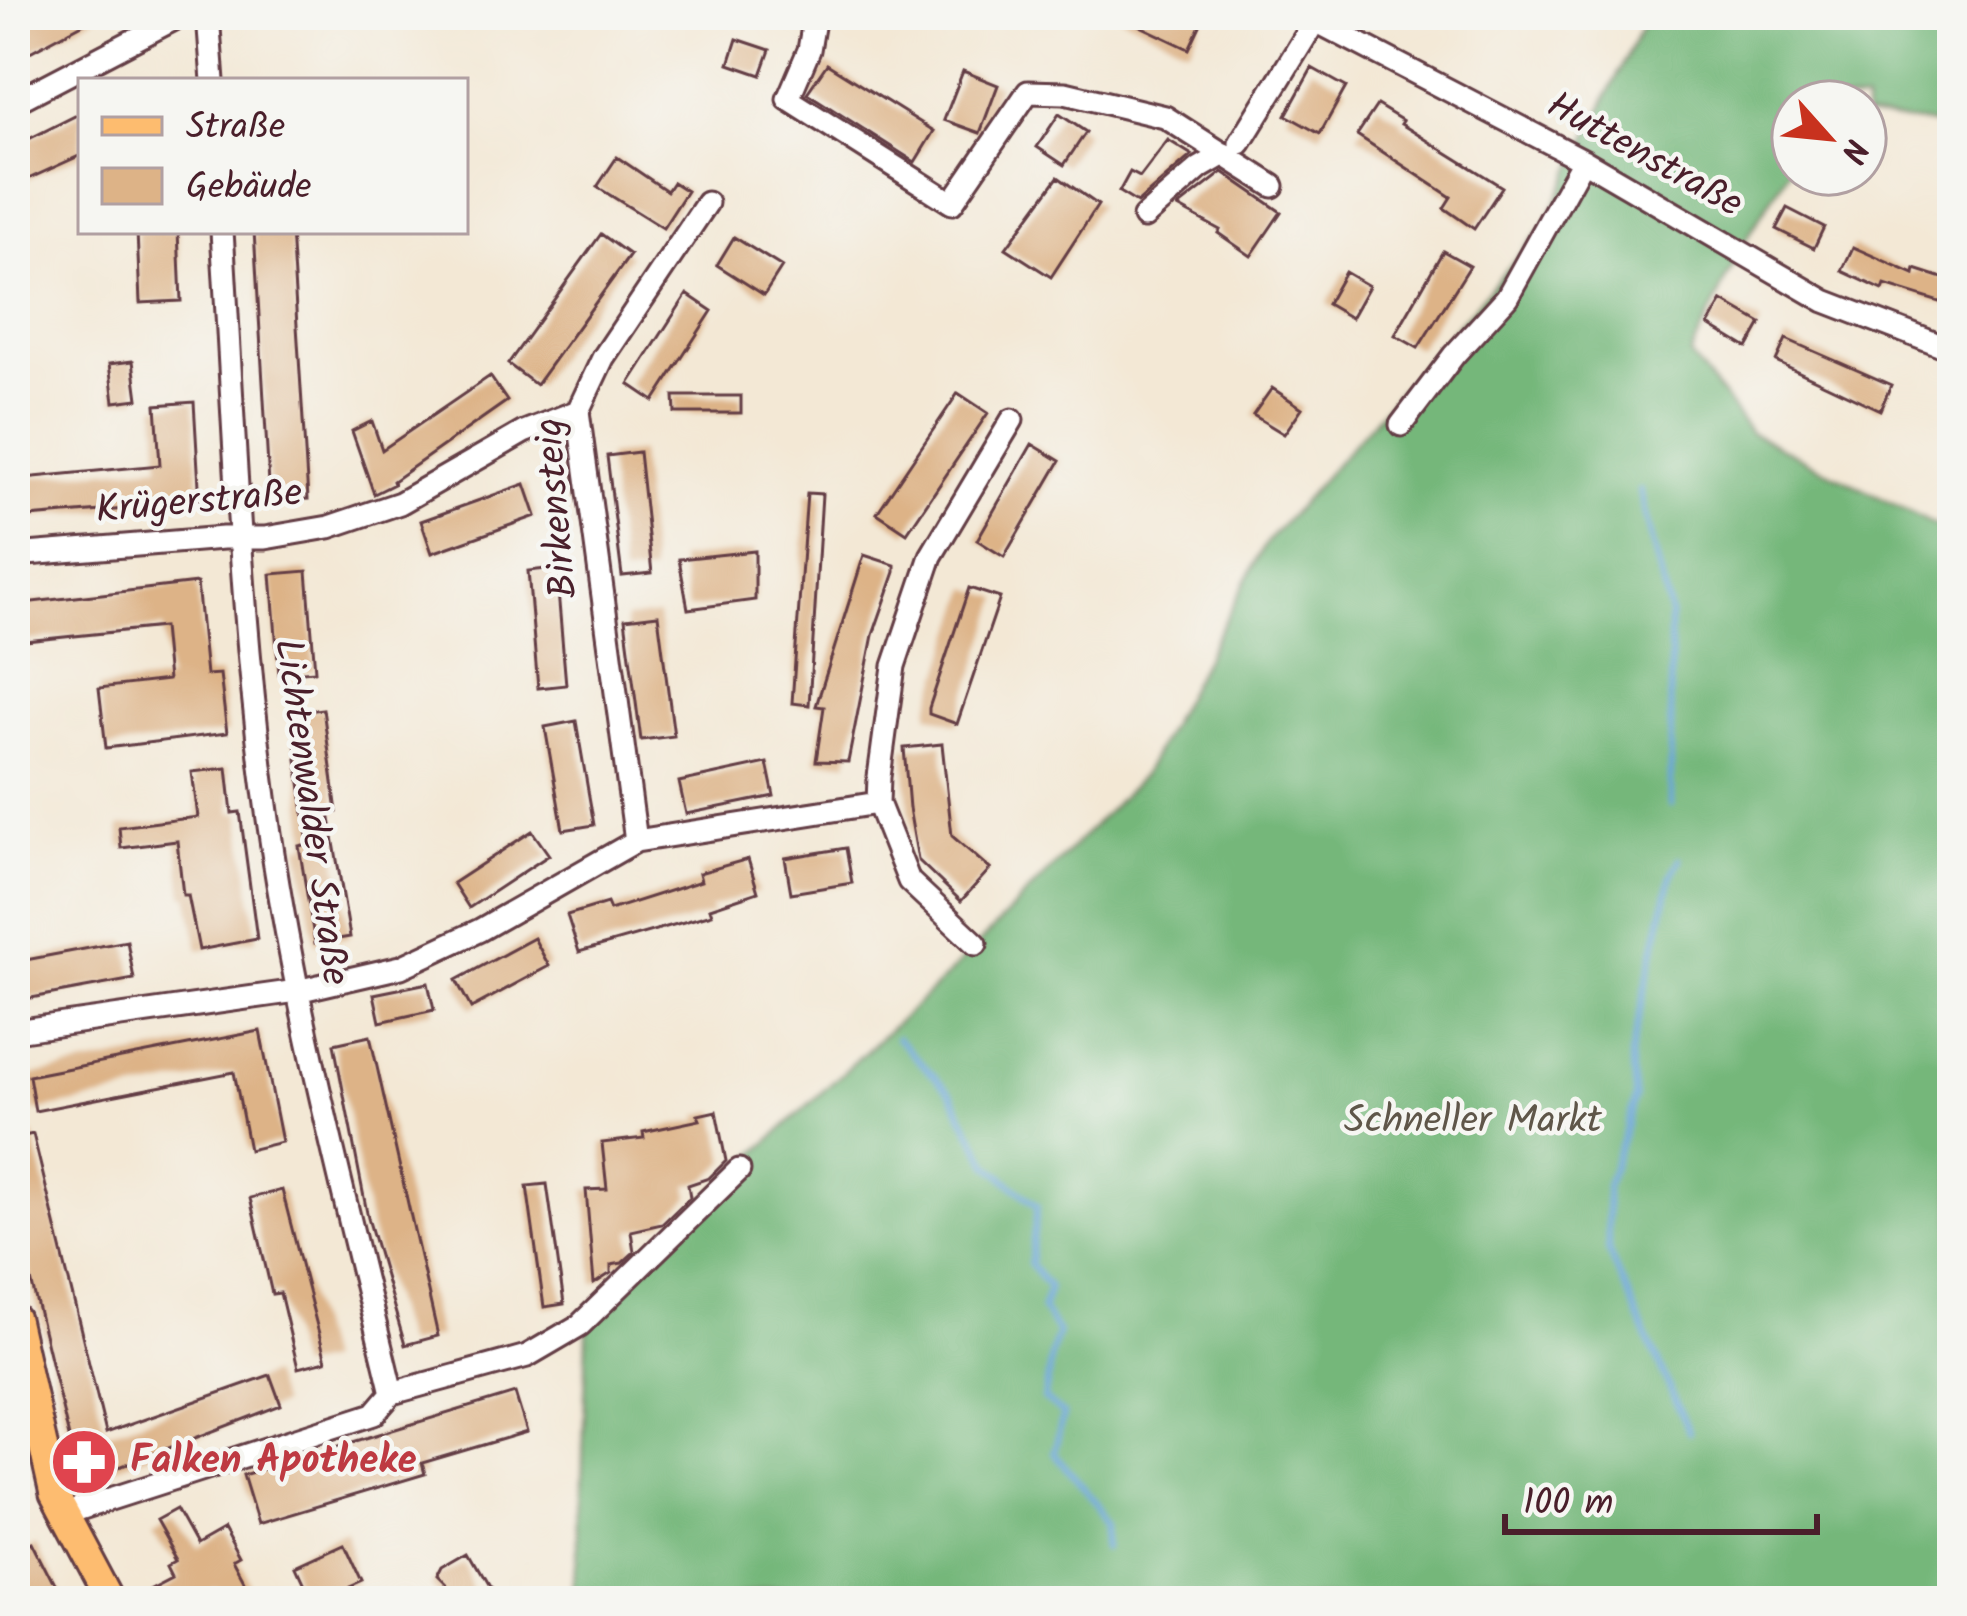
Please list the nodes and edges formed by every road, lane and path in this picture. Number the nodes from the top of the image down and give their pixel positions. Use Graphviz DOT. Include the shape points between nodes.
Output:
graph roads {
  1 [pos="182,15"];
  2 [pos="208,15"];
  3 [pos="814,15"];
  4 [pos="1309,18"];
  5 [pos="213,78"];
  6 [pos="15,102"];
  7 [pos="1232,148"];
  8 [pos="1583,160"];
  9 [pos="1273,186"];
  10 [pos="706,203"];
  11 [pos="1144,217"];
  12 [pos="222,234"];
  13 [pos="1952,350"];
  14 [pos="578,411"];
  15 [pos="1012,420"];
  16 [pos="1402,425"];
  17 [pos="241,539"];
  18 [pos="15,555"];
  19 [pos="878,803"];
  20 [pos="636,841"];
  21 [pos="976,944"];
  22 [pos="297,991"];
  23 [pos="15,1030"];
  24 [pos="740,1170"];
  25 [pos="15,1319"];
  26 [pos="392,1393"];
  27 [pos="64,1514"];
  28 [pos="111,1601"];
  1 -- 6 [label="street"];
  2 -- 5 [label="street"];
  3 -- 7 [label="street" via="788,99 952,202 1028,92 1165,117"];
  4 -- 7 [label="street"];
  4 -- 8 [label="street, Huttenstraße"];
  7 -- 9 [label="street"];
  7 -- 11 [label="street"];
  8 -- 13 [label="street, Huttenstraße" via="1825,301"];
  8 -- 16 [label="street" via="1507,297"];
  10 -- 14 [label="street, Birkensteig" via="602,358"];
  12 -- 17 [label="street, Lichtenwalder Straße"];
  14 -- 17 [label="street, Krügerstraße" via="373,514"];
  14 -- 20 [label="street, Birkensteig"];
  15 -- 19 [label="street" via="931,556 894,666"];
  17 -- 18 [label="street, Krügerstraße"];
  17 -- 22 [label="street, Lichtenwalder Straße" via="254,702"];
  19 -- 20 [label="street"];
  19 -- 21 [label="street" via="910,881"];
  20 -- 22 [label="street" via="401,967"];
  22 -- 23 [label="street"];
  22 -- 26 [label="street, Lichtenwalder Straße"];
  24 -- 26 [label="street" via="580,1325 526,1356"];
  25 -- 27 [label="main road"];
  26 -- 27 [label="street" via="374,1414"];
  27 -- 28 [label="main road"];
}
